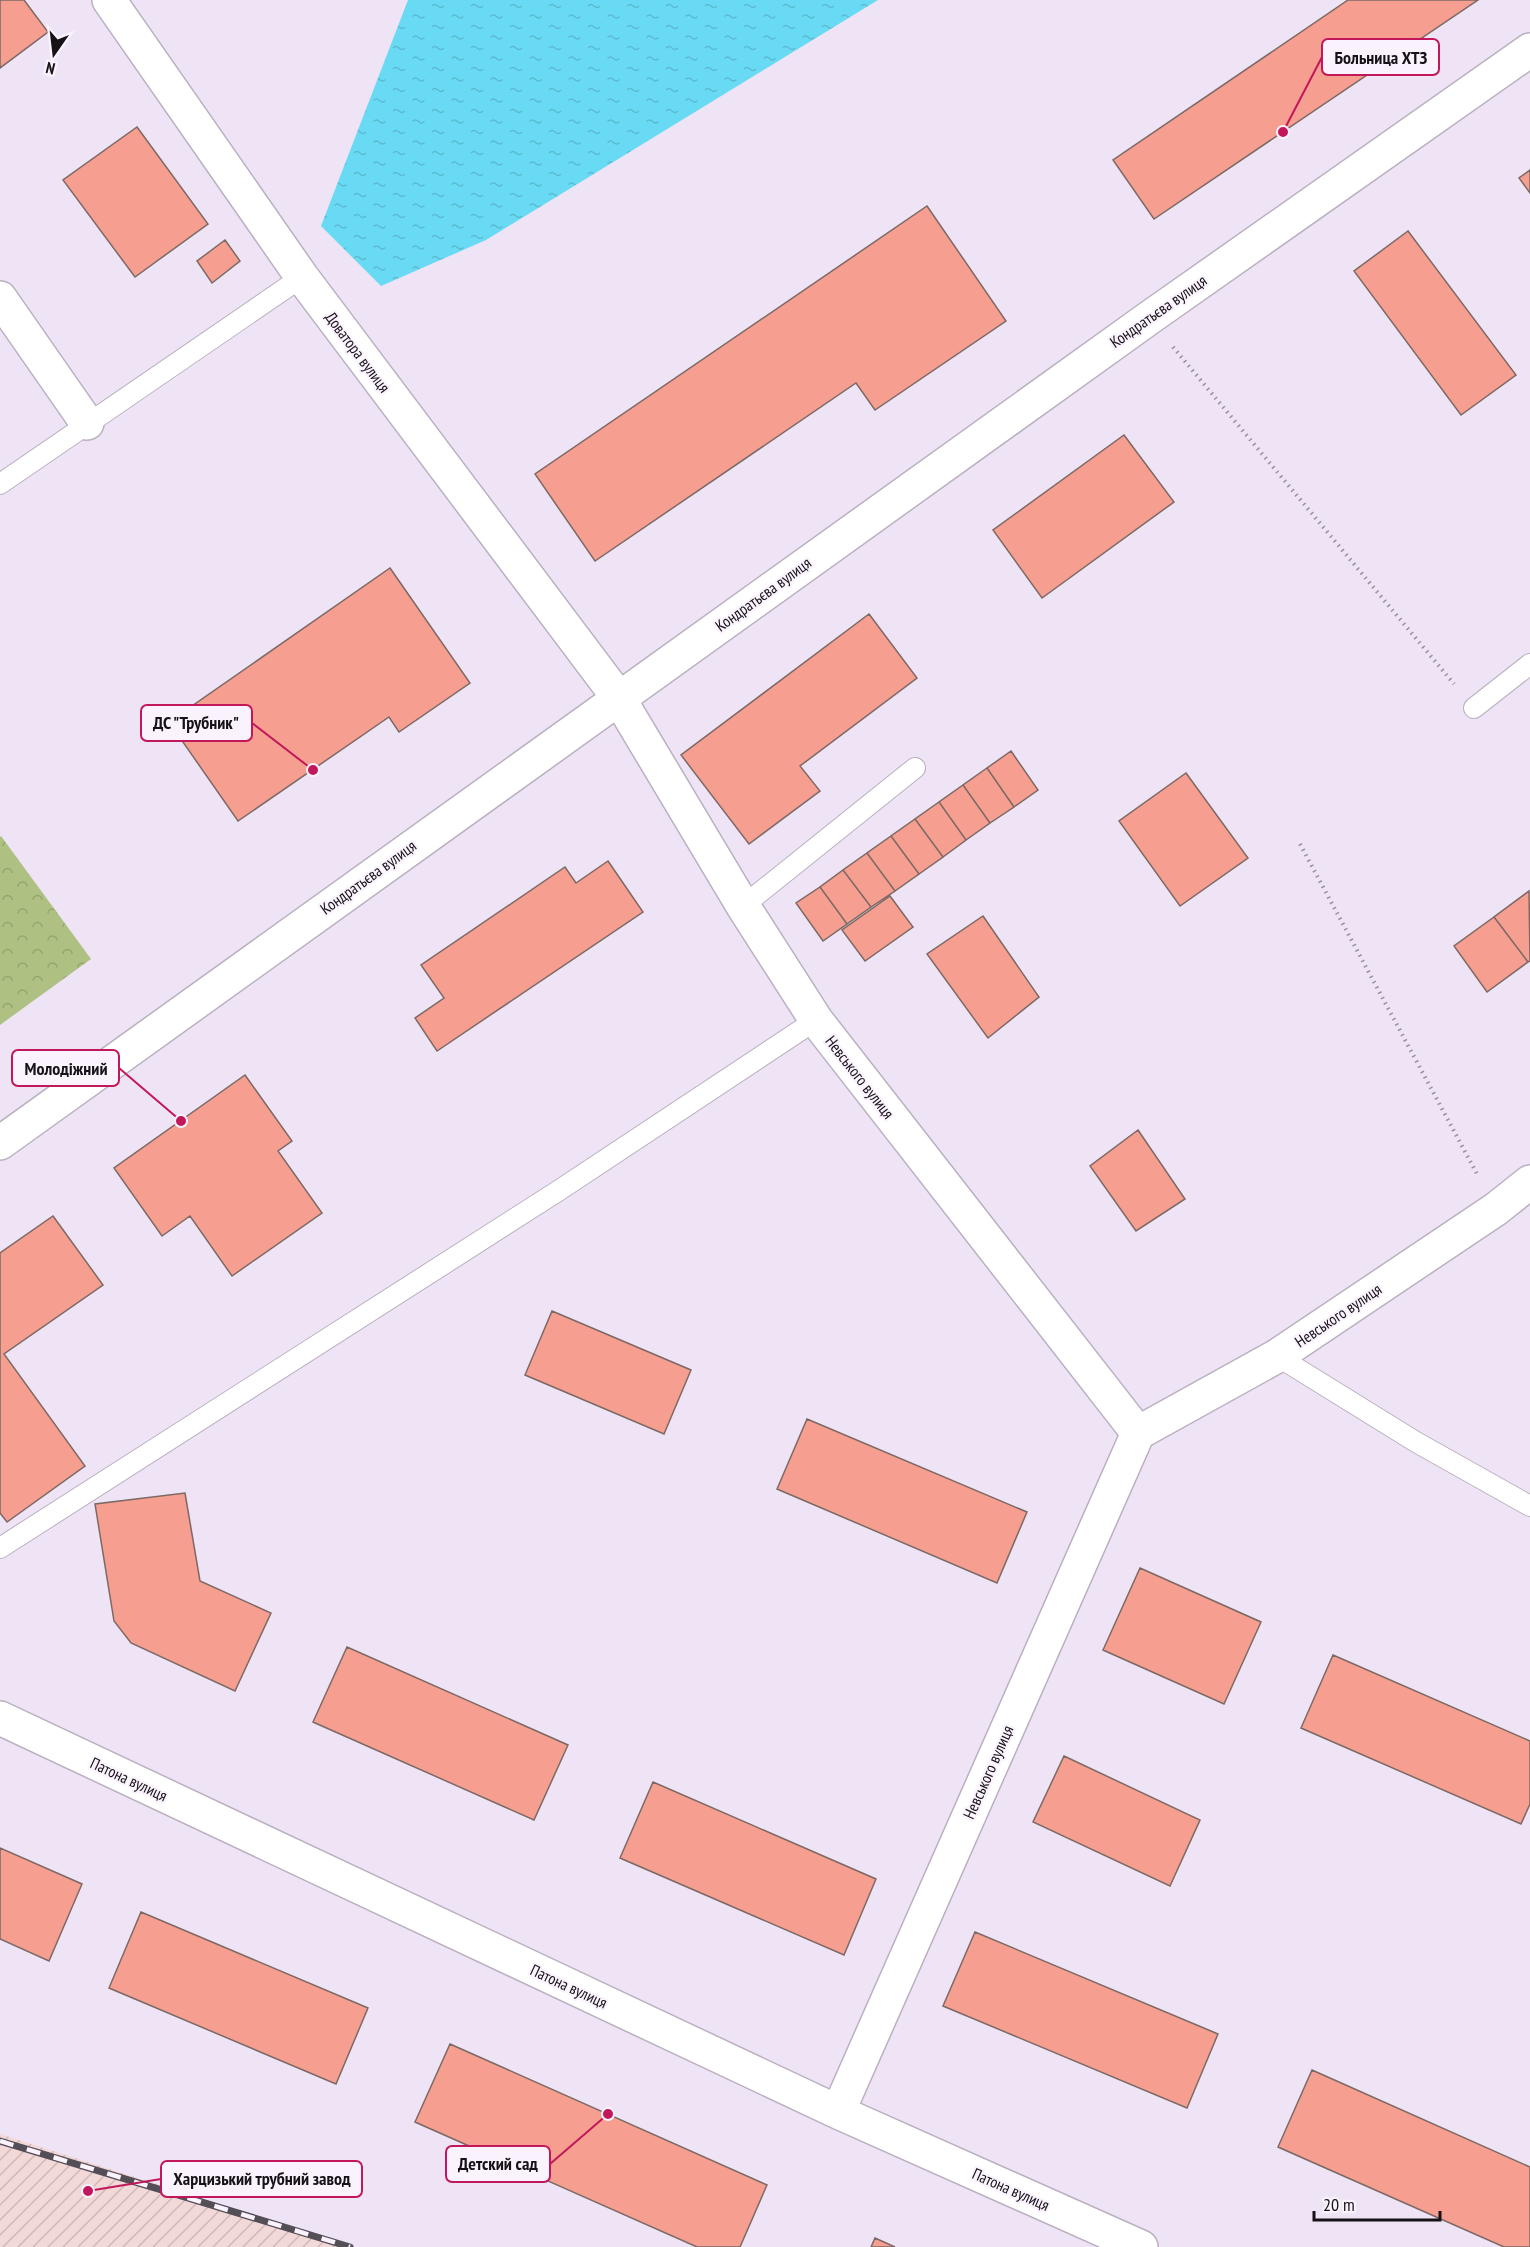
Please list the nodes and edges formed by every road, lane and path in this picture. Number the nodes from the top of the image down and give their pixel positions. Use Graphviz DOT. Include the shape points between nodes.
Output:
graph roads {
  1 [pos="109,0"];
  2 [pos="1530,50"];
  3 [pos="302,277"];
  4 [pos="0,298"];
  5 [pos="1149,318"];
  6 [pos="87,423"];
  7 [pos="0,484"];
  8 [pos="1530,664"];
  9 [pos="618,697"];
  10 [pos="1474,708"];
  11 [pos="915,768"];
  12 [pos="1300,844"];
  13 [pos="743,906"];
  14 [pos="816,1020"];
  15 [pos="0,1143"];
  16 [pos="1530,1182"];
  17 [pos="1496,1209"];
  18 [pos="1277,1356"];
  19 [pos="1138,1433"];
  20 [pos="1530,1506"];
  21 [pos="0,1548"];
  22 [pos="0,1718"];
  23 [pos="838,2112"];
  24 [pos="1141,2247"];
  1 -- 3 [label="street, Доватора вулиця"];
  2 -- 5 [label="street, Кондратьєва вулиця"];
  3 -- 6 [label="lane"];
  3 -- 9 [label="street, Доватора вулиця"];
  4 -- 6 [label="street"];
  5 -- 9 [label="street, Кондратьєва вулиця"];
  5 -- 10 [label="path"];
  6 -- 7 [label="lane"];
  8 -- 10 [label="lane"];
  9 -- 13 [label="street, Невського вулиця"];
  9 -- 15 [label="street, Кондратьєва вулиця"];
  11 -- 13 [label="lane"];
  12 -- 17 [label="path"];
  13 -- 14 [label="street, Невського вулиця"];
  14 -- 19 [label="street, Невського вулиця"];
  14 -- 21 [label="lane" via="558,1191"];
  16 -- 17 [label="street, Невського вулиця"];
  17 -- 18 [label="street, Невського вулиця"];
  18 -- 19 [label="street, Невського вулиця"];
  18 -- 20 [label="lane" via="1416,1442"];
  19 -- 23 [label="street, Невського вулиця"];
  22 -- 23 [label="street, Патона вулиця"];
  23 -- 24 [label="street, Патона вулиця"];
}
